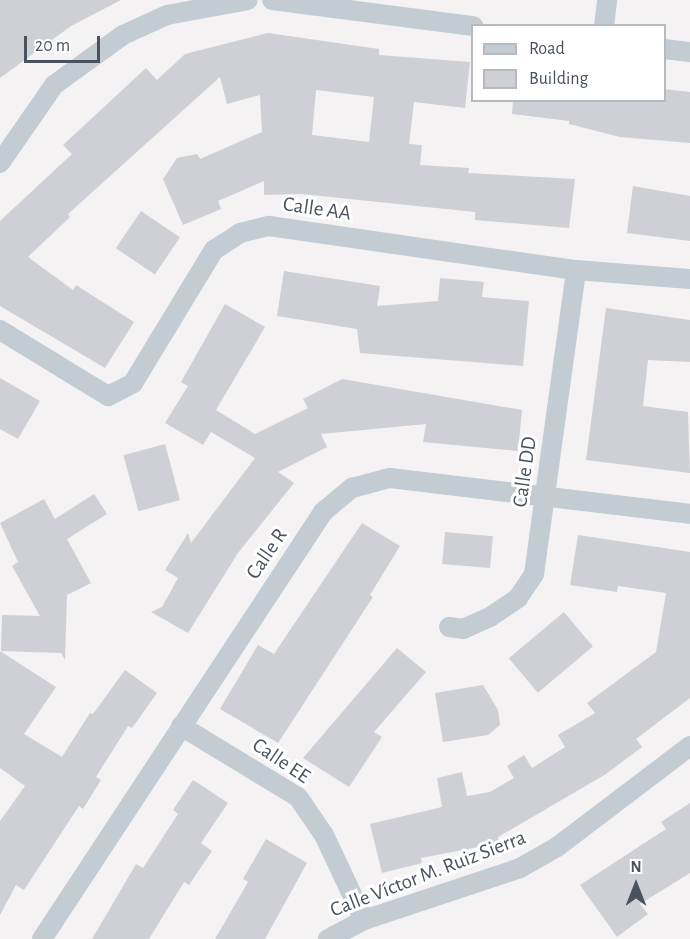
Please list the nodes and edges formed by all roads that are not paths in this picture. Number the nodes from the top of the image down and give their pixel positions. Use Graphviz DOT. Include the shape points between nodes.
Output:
graph roads {
  1 [pos="248,0"];
  2 [pos="272,0"];
  3 [pos="607,0"];
  4 [pos="604,24"];
  5 [pos="471,26"];
  6 [pos="666,49"];
  7 [pos="690,52"];
  8 [pos="0,163"];
  9 [pos="576,270"];
  10 [pos="690,279"];
  11 [pos="0,330"];
  12 [pos="546,497"];
  13 [pos="690,514"];
  14 [pos="448,627"];
  15 [pos="181,726"];
  16 [pos="690,746"];
  17 [pos="364,920"];
  18 [pos="42,939"];
  19 [pos="328,939"];
  1 -- 8 [label="street" via="167,15 123,34 54,85"];
  2 -- 5 [label="street"];
  3 -- 4 [label="street"];
  6 -- 7 [label="street"];
  9 -- 10 [label="street, Calle AA"];
  9 -- 11 [label="street, Calle AA" via="269,226 240,233 214,250 133,382 108,396"];
  9 -- 12 [label="street, Calle DD"];
  12 -- 13 [label="street, Calle R"];
  12 -- 14 [label="street, Calle DD" via="534,574 518,598 463,629"];
  12 -- 15 [label="street, Calle R" via="390,478 352,488 323,513"];
  15 -- 17 [label="street, Calle EE" via="298,797 324,835"];
  15 -- 18 [label="street, Calle R"];
  16 -- 17 [label="street, Calle Víctor M. Ruiz Sierra" via="557,847 520,868"];
  17 -- 19 [label="street, Calle Víctor M. Ruiz Sierra"];
}
